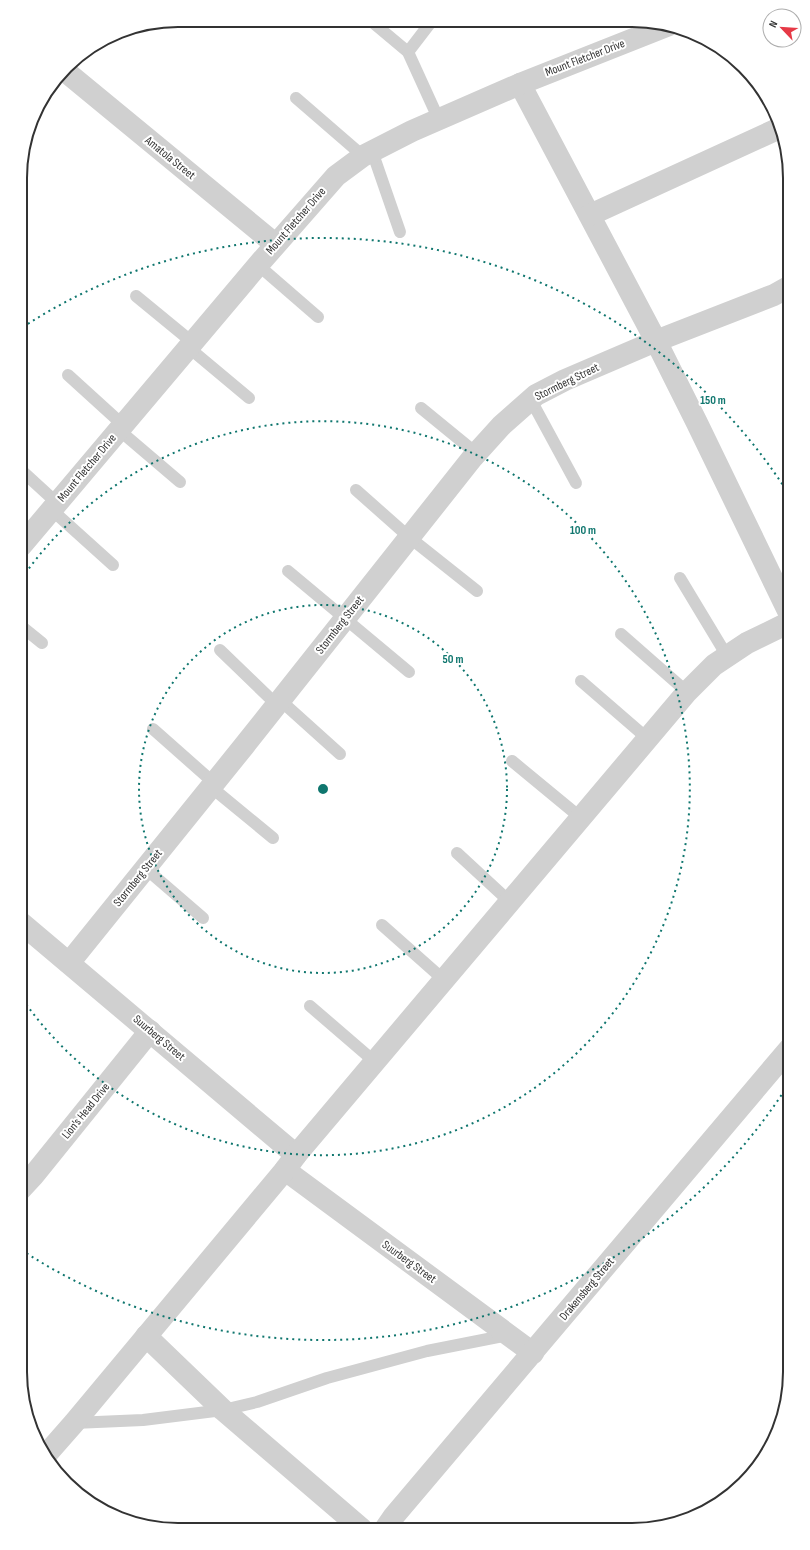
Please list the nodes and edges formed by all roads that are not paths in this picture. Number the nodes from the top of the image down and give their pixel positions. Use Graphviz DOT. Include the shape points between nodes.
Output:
graph roads {
  1 [pos="378,27"];
  2 [pos="427,27"];
  3 [pos="658,29"];
  4 [pos="408,52"];
  5 [pos="69,74"];
  6 [pos="520,84"];
  7 [pos="296,98"];
  8 [pos="439,120"];
  9 [pos="775,130"];
  10 [pos="368,154"];
  11 [pos="590,215"];
  12 [pos="400,232"];
  13 [pos="275,244"];
  14 [pos="258,265"];
  15 [pos="783,293"];
  16 [pos="136,296"];
  17 [pos="318,317"];
  18 [pos="656,341"];
  19 [pos="190,345"];
  20 [pos="68,375"];
  21 [pos="249,398"];
  22 [pos="531,400"];
  23 [pos="421,408"];
  24 [pos="121,428"];
  25 [pos="476,453"];
  26 [pos="27,477"];
  27 [pos="180,482"];
  28 [pos="576,482"];
  29 [pos="356,490"];
  30 [pos="54,506"];
  31 [pos="409,537"];
  32 [pos="27,539"];
  33 [pos="113,564"];
  34 [pos="288,571"];
  35 [pos="680,578"];
  36 [pos="477,591"];
  37 [pos="783,601"];
  38 [pos="345,619"];
  39 [pos="783,625"];
  40 [pos="27,631"];
  41 [pos="621,634"];
  42 [pos="42,643"];
  43 [pos="220,650"];
  44 [pos="727,656"];
  45 [pos="409,672"];
  46 [pos="581,681"];
  47 [pos="687,692"];
  48 [pos="279,703"];
  49 [pos="153,729"];
  50 [pos="648,739"];
  51 [pos="340,754"];
  52 [pos="512,761"];
  53 [pos="213,785"];
  54 [pos="581,818"];
  55 [pos="273,838"];
  56 [pos="457,853"];
  57 [pos="145,868"];
  58 [pos="510,902"];
  59 [pos="203,918"];
  60 [pos="382,925"];
  61 [pos="27,928"];
  62 [pos="69,963"];
  63 [pos="444,980"];
  64 [pos="310,1006"];
  65 [pos="150,1031"];
  66 [pos="783,1056"];
  67 [pos="375,1062"];
  68 [pos="291,1163"];
  69 [pos="27,1182"];
  70 [pos="508,1335"];
  71 [pos="146,1336"];
  72 [pos="533,1353"];
  73 [pos="223,1410"];
  74 [pos="74,1423"];
  75 [pos="49,1451"];
  76 [pos="355,1523"];
  77 [pos="389,1523"];
  1 -- 4 [label="lane"];
  2 -- 4 [label="lane"];
  3 -- 6 [label="street, Mount Fletcher Drive"];
  4 -- 8 [label="lane"];
  5 -- 13 [label="street, Amatola Street"];
  6 -- 8 [label="street, Mount Fletcher Drive"];
  6 -- 11 [label="street"];
  7 -- 10 [label="lane"];
  8 -- 10 [label="street, Mount Fletcher Drive"];
  9 -- 11 [label="street"];
  10 -- 12 [label="lane"];
  10 -- 13 [label="street, Mount Fletcher Drive" via="336,176"];
  11 -- 18 [label="street"];
  13 -- 14 [label="street, Mount Fletcher Drive"];
  14 -- 17 [label="lane"];
  14 -- 19 [label="street, Mount Fletcher Drive"];
  15 -- 18 [label="street, Stormberg Street" via="774,294"];
  16 -- 19 [label="lane"];
  18 -- 22 [label="street, Stormberg Street" via="565,380"];
  18 -- 37 [label="street"];
  19 -- 21 [label="lane"];
  19 -- 24 [label="street, Mount Fletcher Drive"];
  20 -- 24 [label="lane"];
  22 -- 25 [label="street, Stormberg Street" via="502,425"];
  22 -- 28 [label="lane"];
  23 -- 25 [label="lane"];
  24 -- 27 [label="lane"];
  24 -- 30 [label="street, Mount Fletcher Drive"];
  25 -- 31 [label="street, Stormberg Street"];
  26 -- 30 [label="lane"];
  29 -- 31 [label="lane"];
  30 -- 32 [label="street, Mount Fletcher Drive"];
  30 -- 33 [label="lane"];
  31 -- 36 [label="lane"];
  31 -- 38 [label="street, Stormberg Street"];
  34 -- 38 [label="lane"];
  35 -- 44 [label="lane"];
  38 -- 45 [label="lane"];
  38 -- 48 [label="street, Stormberg Street"];
  39 -- 44 [label="street"];
  40 -- 42 [label="lane"];
  41 -- 47 [label="lane"];
  43 -- 48 [label="lane"];
  44 -- 47 [label="street" via="714,665"];
  46 -- 50 [label="lane"];
  47 -- 50 [label="street"];
  48 -- 51 [label="lane"];
  48 -- 53 [label="street, Stormberg Street"];
  49 -- 53 [label="lane"];
  50 -- 54 [label="street"];
  52 -- 54 [label="lane"];
  53 -- 55 [label="lane"];
  53 -- 57 [label="street, Stormberg Street"];
  54 -- 58 [label="street"];
  56 -- 58 [label="lane"];
  57 -- 59 [label="lane"];
  57 -- 62 [label="street, Stormberg Street"];
  58 -- 63 [label="street"];
  60 -- 63 [label="lane"];
  61 -- 62 [label="street, Suurberg Street"];
  62 -- 65 [label="street, Suurberg Street"];
  63 -- 67 [label="street"];
  64 -- 67 [label="lane"];
  65 -- 68 [label="street, Suurberg Street"];
  65 -- 69 [label="street, Lion's Head Drive"];
  66 -- 72 [label="street, Drakensberg Street"];
  67 -- 68 [label="street"];
  68 -- 70 [label="street, Suurberg Street"];
  68 -- 71 [label="street"];
  70 -- 72 [label="street, Suurberg Street"];
  70 -- 73 [label="lane" via="419,1353"];
  71 -- 73 [label="street"];
  71 -- 74 [label="street"];
  72 -- 77 [label="street, Drakensberg Street"];
  73 -- 74 [label="lane" via="143,1420"];
  73 -- 76 [label="street"];
  74 -- 75 [label="street"];
}
